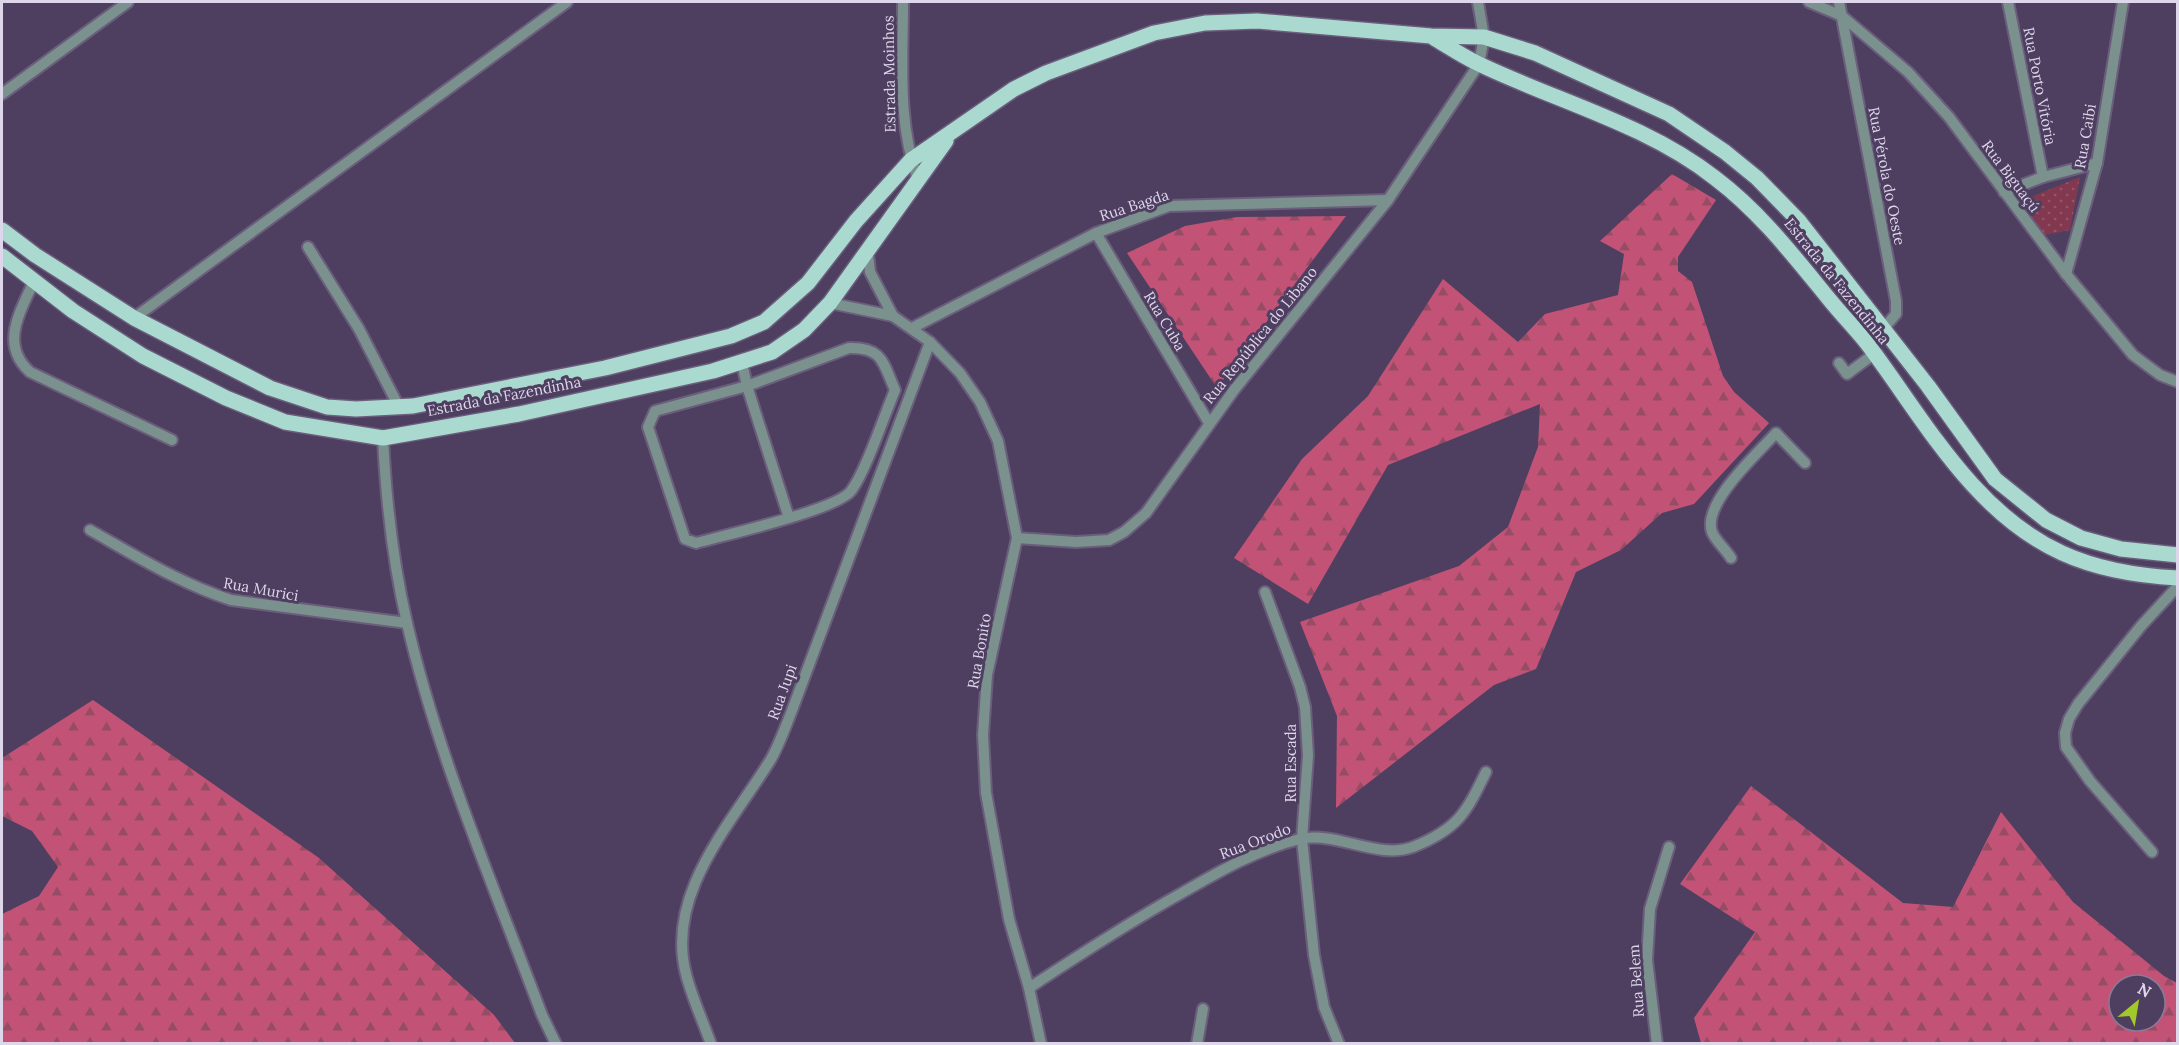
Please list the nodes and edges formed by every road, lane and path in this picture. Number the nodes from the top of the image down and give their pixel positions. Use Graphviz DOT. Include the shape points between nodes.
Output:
graph roads {
  1 [pos="128,2"];
  2 [pos="567,2"];
  3 [pos="903,2"];
  4 [pos="1478,2"];
  5 [pos="1809,2"];
  6 [pos="1839,2"];
  7 [pos="2008,2"];
  8 [pos="2123,2"];
  9 [pos="1842,16"];
  10 [pos="1431,36"];
  11 [pos="1484,37"];
  12 [pos="1479,64"];
  13 [pos="2,94"];
  14 [pos="951,134"];
  15 [pos="911,160"];
  16 [pos="2097,163"];
  17 [pos="2043,177"];
  18 [pos="918,180"];
  19 [pos="2004,192"];
  20 [pos="1388,200"];
  21 [pos="2,230"];
  22 [pos="1096,233"];
  23 [pos="308,247"];
  24 [pos="868,253"];
  25 [pos="2,256"];
  26 [pos="2066,274"];
  27 [pos="34,281"];
  28 [pos="830,303"];
  29 [pos="893,316"];
  30 [pos="134,318"];
  31 [pos="912,328"];
  32 [pos="1884,328"];
  33 [pos="930,342"];
  34 [pos="1870,348"];
  35 [pos="742,363"];
  36 [pos="1839,363"];
  37 [pos="2178,382"];
  38 [pos="747,386"];
  39 [pos="399,407"];
  40 [pos="1209,423"];
  41 [pos="383,438"];
  42 [pos="172,440"];
  43 [pos="1805,463"];
  44 [pos="789,518"];
  45 [pos="90,530"];
  46 [pos="1017,538"];
  47 [pos="2178,555"];
  48 [pos="1731,558"];
  49 [pos="2178,579"];
  50 [pos="2178,586"];
  51 [pos="1265,592"];
  52 [pos="407,623"];
  53 [pos="1486,772"];
  54 [pos="1302,839"];
  55 [pos="1669,847"];
  56 [pos="2152,852"];
  57 [pos="1029,988"];
  58 [pos="1203,1010"];
  59 [pos="556,1044"];
  60 [pos="711,1044"];
  61 [pos="1041,1044"];
  62 [pos="1197,1044"];
  63 [pos="1339,1044"];
  64 [pos="1658,1044"];
  1 -- 13 [label="street"];
  2 -- 30 [label="street"];
  3 -- 15 [label="street, Estrada Moinhos" via="902,108"];
  4 -- 11 [label="street"];
  5 -- 9 [label="street, Rua Biguaçú"];
  6 -- 9 [label="street, Rua Pérola do Oeste"];
  7 -- 17 [label="street, Rua Porto Vitória"];
  8 -- 16 [label="street, Rua Caibi"];
  9 -- 19 [label="street, Rua Biguaçú" via="1908,72 1949,117"];
  9 -- 32 [label="street, Rua Pérola do Oeste" via="1896,301 1896,314"];
  10 -- 11 [label="main road, Estrada da Fazendinha"];
  10 -- 12 [label="main road, Estrada da Fazendinha"];
  10 -- 14 [label="main road, Estrada da Fazendinha" via="1257,21 1205,22 1154,33 1046,73 980,110"];
  11 -- 12 [label="street"];
  11 -- 32 [label="main road, Estrada da Fazendinha" via="1535,53 1669,114 1725,152 1799,220"];
  12 -- 20 [label="street, Rua República do Libano"];
  12 -- 34 [label="main road, Estrada da Fazendinha" via="1582,106 1648,138 1712,176 1778,235"];
  14 -- 15 [label="main road, Estrada da Fazendinha"];
  14 -- 18 [label="main road, Estrada da Fazendinha"];
  15 -- 18 [label="street, Estrada Moinhos"];
  15 -- 39 [label="main road, Estrada da Fazendinha" via="868,206 808,283 764,322 732,336 604,368"];
  16 -- 17 [label="street"];
  16 -- 26 [label="street, Rua Caibi"];
  17 -- 19 [label="street"];
  18 -- 24 [label="main road, Estrada da Fazendinha"];
  19 -- 26 [label="street, Rua Biguaçú"];
  20 -- 22 [label="street, Rua Bagda" via="1169,206"];
  20 -- 40 [label="street, Rua República do Libano"];
  21 -- 30 [label="main road, Estrada da Fazendinha"];
  22 -- 31 [label="street, Rua Bagda"];
  22 -- 40 [label="street, Rua Cuba"];
  23 -- 39 [label="street" via="359,329"];
  24 -- 28 [label="main road, Estrada da Fazendinha"];
  24 -- 29 [label="street" via="870,272"];
  25 -- 27 [label="main road, Estrada da Fazendinha"];
  26 -- 37 [label="street, Rua Biguaçú" via="2133,355 2160,375"];
  27 -- 41 [label="main road, Estrada da Fazendinha" via="143,356 226,398 285,422"];
  27 -- 42 [label="street" via="11,334 17,362 30,372"];
  28 -- 29 [label="street"];
  28 -- 35 [label="main road, Estrada da Fazendinha" via="804,330 772,352"];
  29 -- 31 [label="street, Rua Bonito"];
  30 -- 39 [label="main road, Estrada da Fazendinha" via="238,374 297,399 327,407"];
  31 -- 33 [label="street, Rua Bonito"];
  32 -- 34 [label="street, Rua Pérola do Oeste"];
  32 -- 47 [label="main road, Estrada da Fazendinha" via="1995,479 2046,520 2080,538 2111,547"];
  33 -- 46 [label="street, Rua Bonito" via="960,373 999,441"];
  33 -- 60 [label="street, Rua Jupi" via="791,713 772,756 694,885 685,914 682,945 686,974"];
  34 -- 36 [label="street, Rua Pérola do Oeste" via="1847,374"];
  34 -- 49 [label="main road, Estrada da Fazendinha" via="1952,459 1985,497 2026,532 2060,552 2095,565"];
  35 -- 38 [label="street"];
  35 -- 41 [label="main road, Estrada da Fazendinha" via="519,414"];
  38 -- 44 [label="street"];
  38 -- 44 [label="street" via="655,411 648,427 685,539 696,543"];
  38 -- 44 [label="street" via="849,348 867,348 879,355 894,390 851,491 844,498"];
  40 -- 46 [label="street, Rua República do Libano" via="1146,513 1124,532 1109,540 1076,542"];
  41 -- 52 [label="street" via="386,491"];
  43 -- 48 [label="street" via="1776,433 1716,502 1712,532"];
  45 -- 52 [label="street, Rua Murici" via="203,592 231,600"];
  46 -- 57 [label="street, Rua Bonito" via="987,675 983,735 992,826 1009,919"];
  50 -- 56 [label="street" via="2078,704 2065,733 2066,747 2084,772"];
  51 -- 54 [label="street, Rua Escada" via="1305,707 1308,755"];
  52 -- 59 [label="street" via="472,830"];
  53 -- 54 [label="street, Rua Orodo" via="1469,808 1457,823 1411,847 1395,851 1331,838"];
  54 -- 57 [label="street, Rua Orodo" via="1219,871 1117,930"];
  54 -- 63 [label="street, Rua Escada" via="1314,955 1324,1007"];
  55 -- 64 [label="street, Rua Belem" via="1650,909 1647,960"];
  57 -- 61 [label="street, Rua Bonito"];
  58 -- 62 [label="street"];
}
